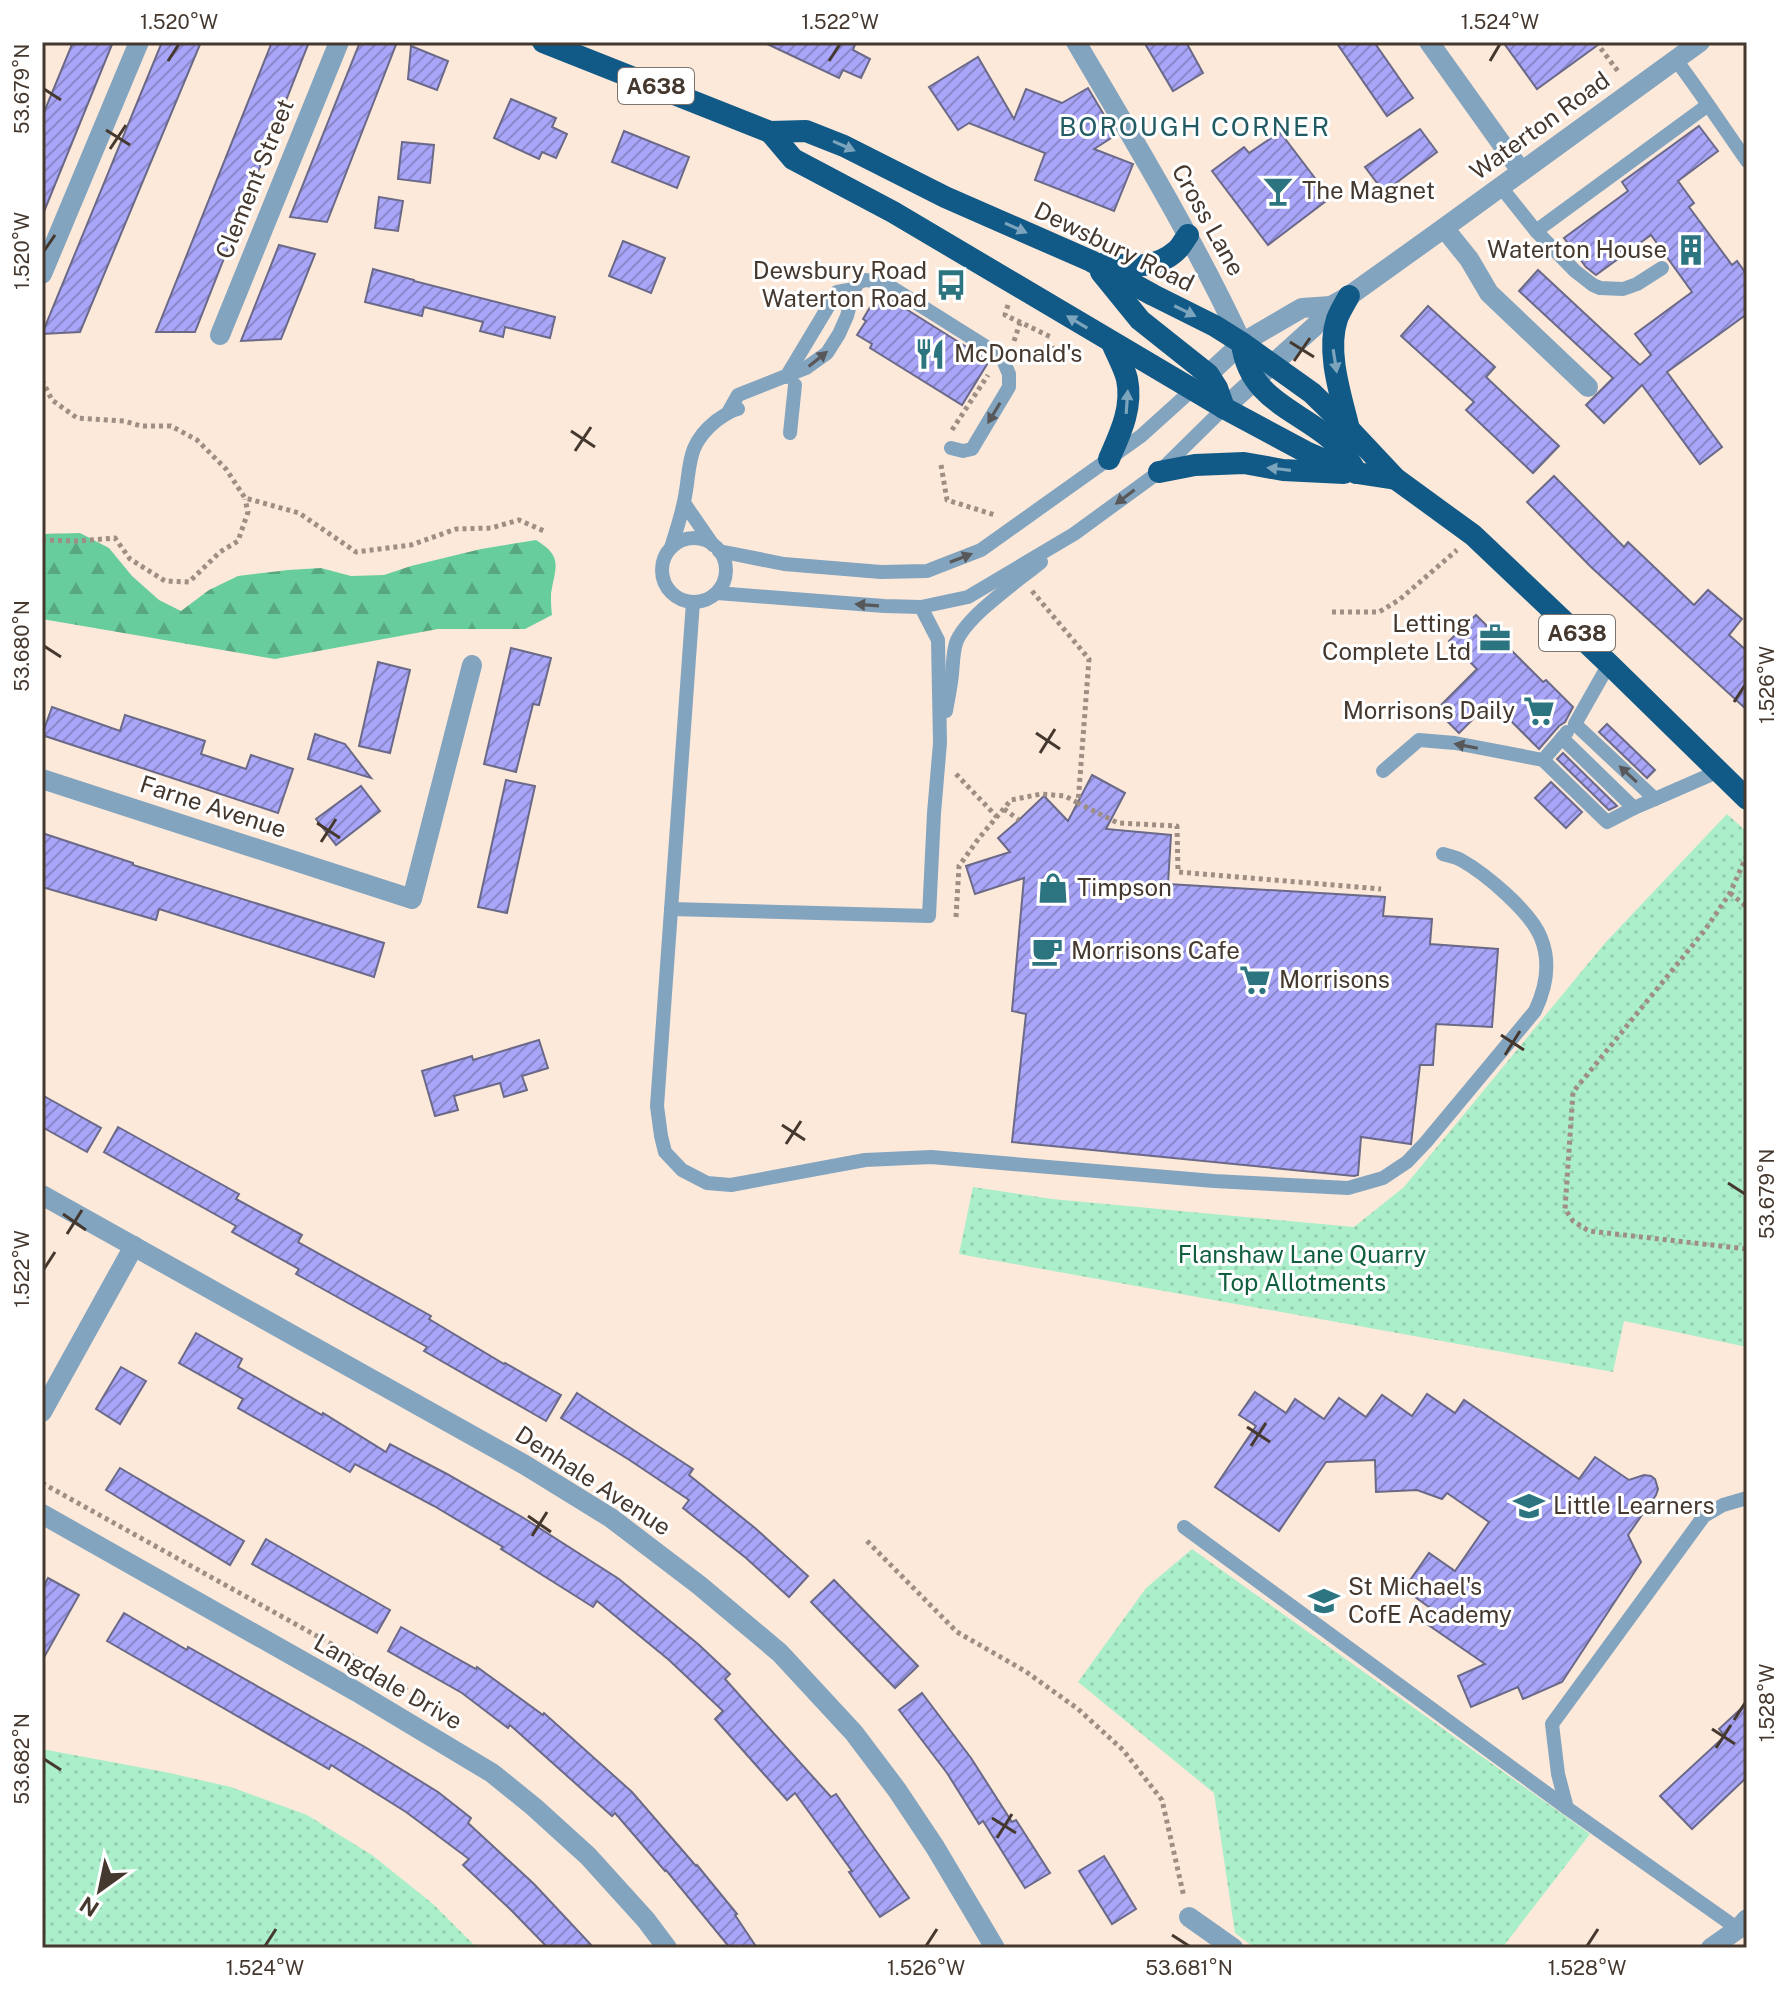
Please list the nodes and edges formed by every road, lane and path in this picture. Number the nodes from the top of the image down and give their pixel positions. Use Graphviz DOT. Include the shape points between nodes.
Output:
graph roads {
  1 [pos="139,42"];
  2 [pos="339,42"];
  3 [pos="543,42"];
  4 [pos="1076,42"];
  5 [pos="1429,42"];
  6 [pos="1596,42"];
  7 [pos="1700,42"];
  8 [pos="1676,60"];
  9 [pos="1632,91"];
  10 [pos="1708,105"];
  11 [pos="770,132"];
  12 [pos="1747,161"];
  13 [pos="1521,171"];
  14 [pos="1500,186"];
  15 [pos="1444,228"];
  16 [pos="1536,231"];
  17 [pos="1188,235"];
  18 [pos="1091,261"];
  19 [pos="1662,268"];
  20 [pos="42,274"];
  21 [pos="854,289"];
  22 [pos="1340,301"];
  23 [pos="1020,323"];
  24 [pos="220,335"];
  25 [pos="1112,343"];
  26 [pos="1242,343"];
  27 [pos="1073,347"];
  28 [pos="1003,360"];
  29 [pos="1272,364"];
  30 [pos="42,380"];
  31 [pos="1254,380"];
  32 [pos="790,381"];
  33 [pos="1200,382"];
  34 [pos="1588,387"];
  35 [pos="1224,408"];
  36 [pos="1349,429"];
  37 [pos="951,431"];
  38 [pos="790,433"];
  39 [pos="951,448"];
  40 [pos="1109,459"];
  41 [pos="941,462"];
  42 [pos="1159,472"];
  43 [pos="1357,473"];
  44 [pos="1396,479"];
  45 [pos="245,498"];
  46 [pos="684,503"];
  47 [pos="1014,526"];
  48 [pos="544,531"];
  49 [pos="1074,534"];
  50 [pos="1473,535"];
  51 [pos="42,540"];
  52 [pos="671,548"];
  53 [pos="716,548"];
  54 [pos="1021,578"];
  55 [pos="717,593"];
  56 [pos="693,602"];
  57 [pos="921,607"];
  58 [pos="1332,612"];
  59 [pos="1609,664"];
  60 [pos="472,665"];
  61 [pos="1575,724"];
  62 [pos="1562,738"];
  63 [pos="940,750"];
  64 [pos="1543,760"];
  65 [pos="1383,771"];
  66 [pos="1719,771"];
  67 [pos="42,779"];
  68 [pos="1655,799"];
  69 [pos="1747,799"];
  70 [pos="1078,803"];
  71 [pos="1634,808"];
  72 [pos="1004,809"];
  73 [pos="997,817"];
  74 [pos="1019,820"];
  75 [pos="1443,854"];
  76 [pos="1747,855"];
  77 [pos="1381,889"];
  78 [pos="1730,893"];
  79 [pos="1747,907"];
  80 [pos="671,909"];
  81 [pos="956,917"];
  82 [pos="42,1195"];
  83 [pos="134,1246"];
  84 [pos="1747,1249"];
  85 [pos="42,1412"];
  86 [pos="1747,1498"];
  87 [pos="42,1514"];
  88 [pos="1184,1527"];
  89 [pos="867,1541"];
  90 [pos="1567,1808"];
  91 [pos="1189,1917"];
  92 [pos="1742,1924"];
  93 [pos="1715,1947"];
  94 [pos="667,1948"];
  95 [pos="995,1948"];
  96 [pos="1233,1948"];
  1 -- 20 [label="street"];
  2 -- 24 [label="street, Clement Street"];
  3 -- 11 [label="highway, Dewsbury Road / A638"];
  4 -- 17 [label="street, Cross Lane"];
  5 -- 13 [label="street"];
  6 -- 9 [label="path"];
  7 -- 8 [label="street, Waterton Road"];
  8 -- 9 [label="street, Waterton Road"];
  8 -- 10 [label="lane"];
  9 -- 13 [label="street, Waterton Road"];
  10 -- 12 [label="lane"];
  10 -- 16 [label="lane"];
  11 -- 18 [label="highway, Dewsbury Road / A638, one-way" via="806,131 844,146"];
  25 -- 11 [label="highway, Dewsbury Road / A638, one-way" via="907,220 793,159"];
  13 -- 14 [label="street, Waterton Road"];
  14 -- 15 [label="street, Waterton Road"];
  14 -- 16 [label="lane"];
  15 -- 22 [label="street, Waterton Road"];
  15 -- 34 [label="street" via="1489,293"];
  16 -- 19 [label="lane" via="1600,288 1623,289"];
  17 -- 18 [label="highway" via="1156,264 1132,267"];
  17 -- 26 [label="street, Cross Lane"];
  18 -- 26 [label="highway, Dewsbury Road / A638, one-way"];
  18 -- 33 [label="highway" via="1140,320 1196,363"];
  21 -- 28 [label="lane" via="865,280 883,282"];
  32 -- 21 [label="lane, one-way" via="827,353 847,316"];
  21 -- 32 [label="lane" via="837,292"];
  22 -- 26 [label="street, Waterton Road" via="1302,308"];
  22 -- 29 [label="street, Waterton Road"];
  22 -- 36 [label="highway, one-way" via="1332,342"];
  23 -- 27 [label="path" via="1011,351"];
  25 -- 33 [label="highway, Dewsbury Road / A638"];
  40 -- 25 [label="highway, one-way" via="1123,428 1129,393"];
  26 -- 29 [label="highway, Dewsbury Road / A638"];
  26 -- 31 [label="highway"];
  26 -- 33 [label="street, Waterton Road"];
  28 -- 37 [label="path"];
  28 -- 39 [label="lane, one-way" via="1009,387 972,449"];
  29 -- 31 [label="street, Waterton Road"];
  29 -- 36 [label="highway, Dewsbury Road / A638"];
  30 -- 45 [label="path" via="52,400 77,418 171,426 197,440"];
  31 -- 35 [label="street, Waterton Road"];
  31 -- 43 [label="highway" via="1343,451"];
  32 -- 38 [label="lane"];
  32 -- 46 [label="lane" via="738,395 735,410 704,431 689,461"];
  33 -- 35 [label="highway" via="1217,388"];
  33 -- 40 [label="lane"];
  35 -- 42 [label="lane"];
  35 -- 43 [label="highway, Dewsbury Road / A638"];
  36 -- 44 [label="highway, Dewsbury Road / A638"];
  40 -- 47 [label="lane"];
  41 -- 47 [label="path" via="947,500 1000,516"];
  43 -- 42 [label="highway, one-way" via="1244,463"];
  42 -- 49 [label="lane, one-way"];
  43 -- 44 [label="highway, Dewsbury Road / A638"];
  44 -- 50 [label="highway, Dewsbury Road / A638"];
  45 -- 48 [label="path" via="299,513 356,552 519,520"];
  45 -- 51 [label="path" via="248,512 238,541 189,582 165,581 130,559 115,538"];
  46 -- 52 [label="lane"];
  46 -- 53 [label="lane"];
  53 -- 47 [label="lane, one-way" via="784,564 927,571 981,550"];
  49 -- 54 [label="lane"];
  49 -- 57 [label="lane" via="968,597"];
  50 -- 58 [label="path" via="1379,612"];
  50 -- 59 [label="highway, Dewsbury Road / A638"];
  52 -- 53 [label="lane" via="696,539"];
  52 -- 56 [label="lane" via="662,564 664,582 675,596"];
  53 -- 55 [label="lane" via="726,572"];
  54 -- 63 [label="lane" via="973,618 957,641"];
  54 -- 70 [label="path" via="1089,659"];
  55 -- 56 [label="lane"];
  57 -- 55 [label="lane, one-way"];
  56 -- 80 [label="lane"];
  57 -- 63 [label="lane" via="938,640"];
  59 -- 61 [label="lane"];
  59 -- 66 [label="highway, Dewsbury Road / A638"];
  60 -- 67 [label="street, Farne Avenue" via="412,899"];
  61 -- 62 [label="lane"];
  68 -- 61 [label="lane, one-way"];
  62 -- 64 [label="lane"];
  62 -- 71 [label="lane"];
  63 -- 73 [label="path"];
  63 -- 80 [label="lane" via="929,916"];
  64 -- 65 [label="lane, one-way" via="1419,740"];
  64 -- 71 [label="lane" via="1607,822"];
  66 -- 68 [label="lane"];
  66 -- 69 [label="highway, Dewsbury Road / A638"];
  68 -- 71 [label="lane"];
  70 -- 72 [label="path" via="1041,794 1011,800"];
  70 -- 77 [label="path" via="1118,823 1177,826 1178,872"];
  72 -- 73 [label="path"];
  72 -- 74 [label="path"];
  73 -- 81 [label="path" via="959,866"];
  75 -- 80 [label="lane" via="1499,888 1533,922 1547,967 1544,988 1535,1011 1407,1162 1383,1178 1348,1188 931,1157 865,1160 731,1185 707,1183 682,1170 665,1152 657,1106"];
  76 -- 78 [label="path"];
  78 -- 79 [label="path"];
  78 -- 84 [label="path" via="1573,1092 1565,1209 1589,1231"];
  82 -- 83 [label="street, Denhale Avenue"];
  83 -- 85 [label="street"];
  83 -- 95 [label="street, Denhale Avenue" via="525,1465 611,1518 699,1585 780,1653 854,1733 935,1847"];
  86 -- 90 [label="lane" via="1704,1516 1552,1724"];
  87 -- 94 [label="street, Langdale Drive" via="492,1773 588,1856"];
  88 -- 90 [label="lane"];
  89 -- 91 [label="path" via="957,1632 1025,1671 1123,1750 1162,1800"];
  90 -- 92 [label="lane"];
  91 -- 96 [label="street"];
  92 -- 93 [label="street"];
}
